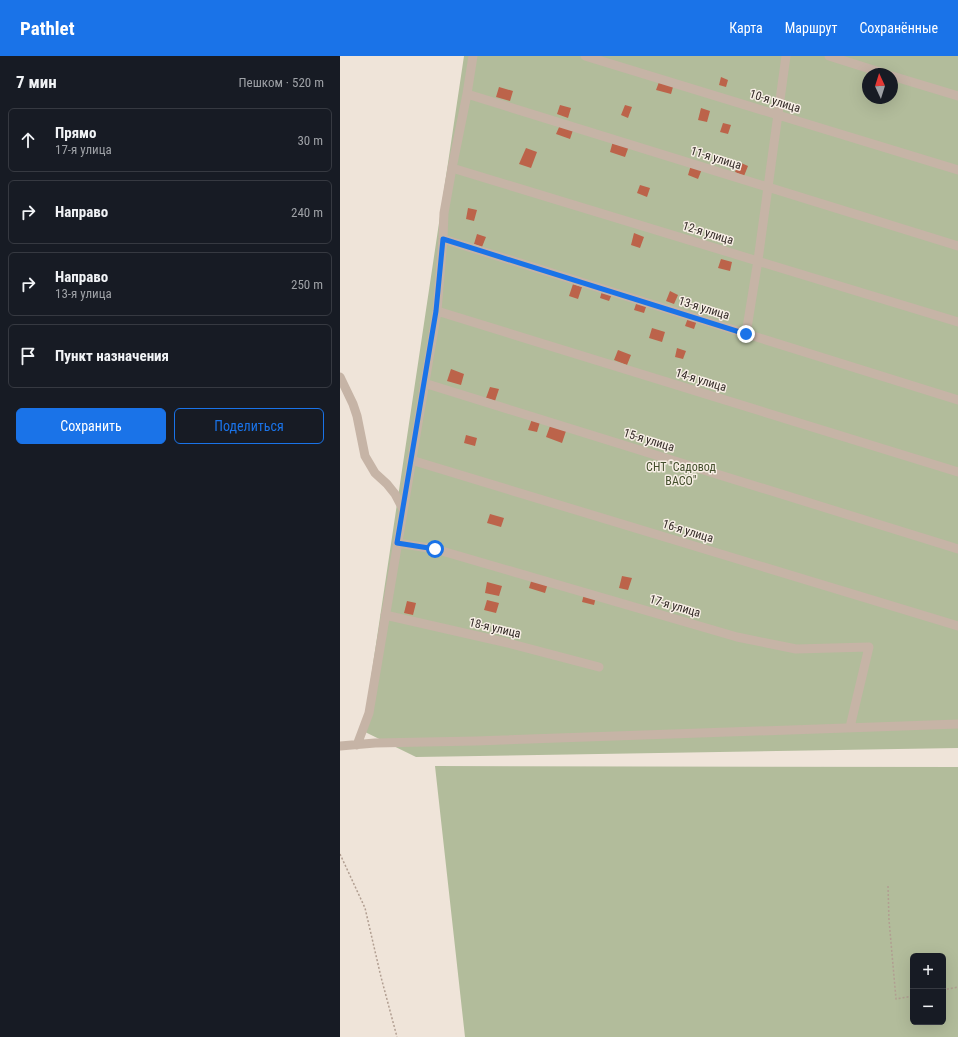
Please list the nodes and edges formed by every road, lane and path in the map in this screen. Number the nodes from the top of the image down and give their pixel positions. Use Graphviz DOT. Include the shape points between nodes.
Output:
graph roads {
  1 [pos="473,56"];
  2 [pos="585,56"];
  3 [pos="786,56"];
  4 [pos="828,56"];
  5 [pos="867,68"];
  6 [pos="898,78"];
  7 [pos="467,94"];
  8 [pos="958,96"];
  9 [pos="778,114"];
  10 [pos="452,168"];
  11 [pos="958,170"];
  12 [pos="768,187"];
  13 [pos="443,239"];
  14 [pos="958,246"];
  15 [pos="758,260"];
  16 [pos="436,311"];
  17 [pos="958,322"];
  18 [pos="746,334"];
  19 [pos="340,377"];
  20 [pos="424,383"];
  21 [pos="958,400"];
  22 [pos="411,460"];
  23 [pos="958,472"];
  24 [pos="403,509"];
  25 [pos="397,543"];
  26 [pos="958,549"];
  27 [pos="385,615"];
  28 [pos="958,626"];
  29 [pos="599,667"];
  30 [pos="958,724"];
  31 [pos="850,728"];
  32 [pos="357,745"];
  33 [pos="340,746"];
  34 [pos="340,854"];
  35 [pos="888,886"];
  36 [pos="958,987"];
  37 [pos="946,989"];
  38 [pos="910,997"];
  39 [pos="397,1037"];
  1 -- 7 [label="street"];
  2 -- 9 [label="street, 10-я улица"];
  3 -- 9 [label="street"];
  4 -- 5 [label="street"];
  6 -- 8 [label="street"];
  7 -- 10 [label="street"];
  7 -- 12 [label="street, 11-я улица"];
  9 -- 11 [label="street, 10-я улица"];
  9 -- 12 [label="street"];
  10 -- 13 [label="street" via="444,213"];
  10 -- 15 [label="street, 12-я улица"];
  12 -- 14 [label="street, 11-я улица"];
  12 -- 15 [label="street"];
  13 -- 16 [label="street"];
  13 -- 18 [label="street, 13-я улица"];
  15 -- 17 [label="street, 12-я улица"];
  15 -- 18 [label="street"];
  16 -- 20 [label="street"];
  16 -- 23 [label="street, 14-я улица"];
  18 -- 21 [label="street, 13-я улица"];
  19 -- 24 [label="street" via="357,416 365,456 375,473 395,494"];
  20 -- 22 [label="street"];
  20 -- 26 [label="street, 15-я улица"];
  22 -- 24 [label="street"];
  22 -- 28 [label="street, 16-я улица"];
  24 -- 25 [label="street"];
  25 -- 27 [label="street"];
  25 -- 31 [label="street, 17-я улица" via="435,549 737,637 796,649 870,648"];
  27 -- 29 [label="street, 18-я улица"];
  27 -- 32 [label="street" via="369,713"];
  30 -- 31 [label="street"];
  31 -- 32 [label="street"];
  32 -- 33 [label="street"];
  34 -- 39 [label="path" via="366,908"];
  35 -- 38 [label="path" via="896,1000"];
  36 -- 37 [label="path"];
}
